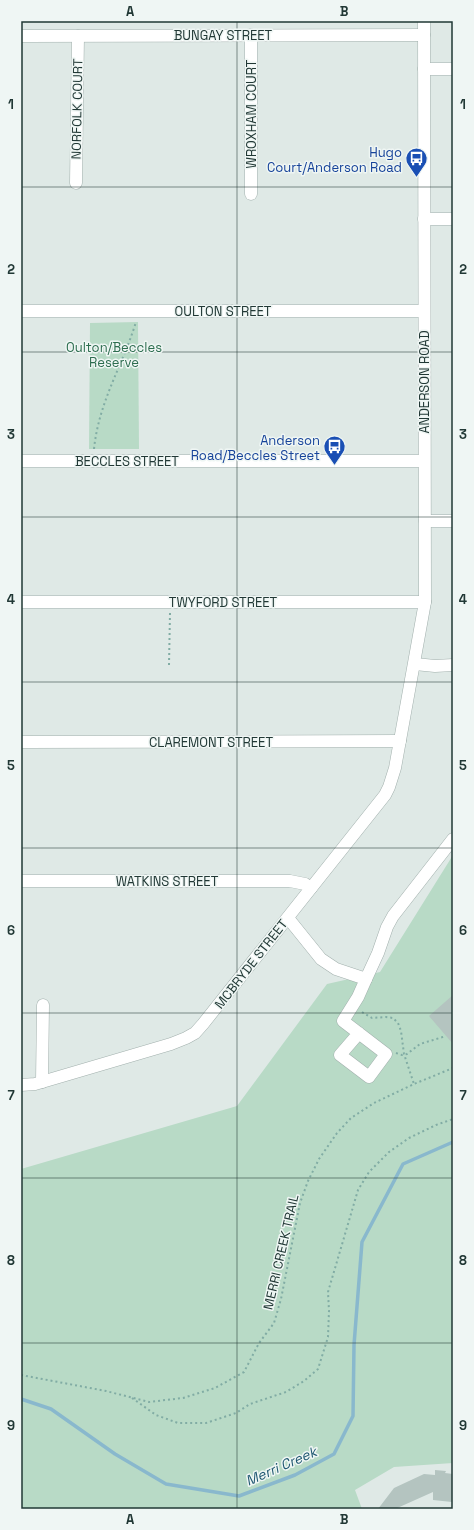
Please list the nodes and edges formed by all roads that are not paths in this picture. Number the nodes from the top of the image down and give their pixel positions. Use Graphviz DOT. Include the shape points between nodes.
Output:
graph roads {
  1 [pos="424,21"];
  2 [pos="251,34"];
  3 [pos="424,35"];
  4 [pos="21,36"];
  5 [pos="78,36"];
  6 [pos="424,69"];
  7 [pos="453,69"];
  8 [pos="76,182"];
  9 [pos="251,194"];
  10 [pos="424,219"];
  11 [pos="453,219"];
  12 [pos="21,311"];
  13 [pos="424,311"];
  14 [pos="21,461"];
  15 [pos="424,461"];
  16 [pos="425,521"];
  17 [pos="453,521"];
  18 [pos="21,602"];
  19 [pos="425,602"];
  20 [pos="414,664"];
  21 [pos="453,665"];
  22 [pos="400,741"];
  23 [pos="21,742"];
  24 [pos="453,839"];
  25 [pos="21,881"];
  26 [pos="311,888"];
  27 [pos="288,918"];
  28 [pos="366,979"];
  29 [pos="43,1005"];
  30 [pos="359,1033"];
  31 [pos="42,1082"];
  32 [pos="21,1085"];
  1 -- 3 [label="street, ANDERSON ROAD"];
  2 -- 3 [label="street, BUNGAY STREET"];
  2 -- 5 [label="street, BUNGAY STREET"];
  2 -- 9 [label="street, WROXHAM COURT"];
  3 -- 6 [label="street, ANDERSON ROAD"];
  4 -- 5 [label="street, BUNGAY STREET"];
  5 -- 8 [label="street, NORFOLK COURT"];
  6 -- 7 [label="street"];
  6 -- 10 [label="street, ANDERSON ROAD"];
  10 -- 11 [label="street"];
  10 -- 13 [label="street, ANDERSON ROAD"];
  12 -- 13 [label="street, OULTON STREET"];
  13 -- 15 [label="street, ANDERSON ROAD"];
  14 -- 15 [label="street, BECCLES STREET"];
  15 -- 16 [label="street, ANDERSON ROAD"];
  16 -- 17 [label="street"];
  16 -- 19 [label="street, ANDERSON ROAD"];
  18 -- 19 [label="street, TWYFORD STREET"];
  19 -- 20 [label="street, ANDERSON ROAD"];
  20 -- 21 [label="street"];
  20 -- 22 [label="street, ANDERSON ROAD"];
  22 -- 23 [label="street, CLAREMONT STREET"];
  22 -- 26 [label="street, MCBRYDE STREET" via="395,768 385,795"];
  24 -- 28 [label="street" via="393,916"];
  25 -- 26 [label="street, WATKINS STREET" via="290,881"];
  26 -- 27 [label="street, MCBRYDE STREET"];
  27 -- 28 [label="street" via="321,959 336,969"];
  27 -- 31 [label="street, MCBRYDE STREET" via="195,1033 170,1044"];
  28 -- 30 [label="street" via="343,1021"];
  29 -- 31 [label="street"];
  31 -- 32 [label="street, MCBRYDE STREET"];
}
